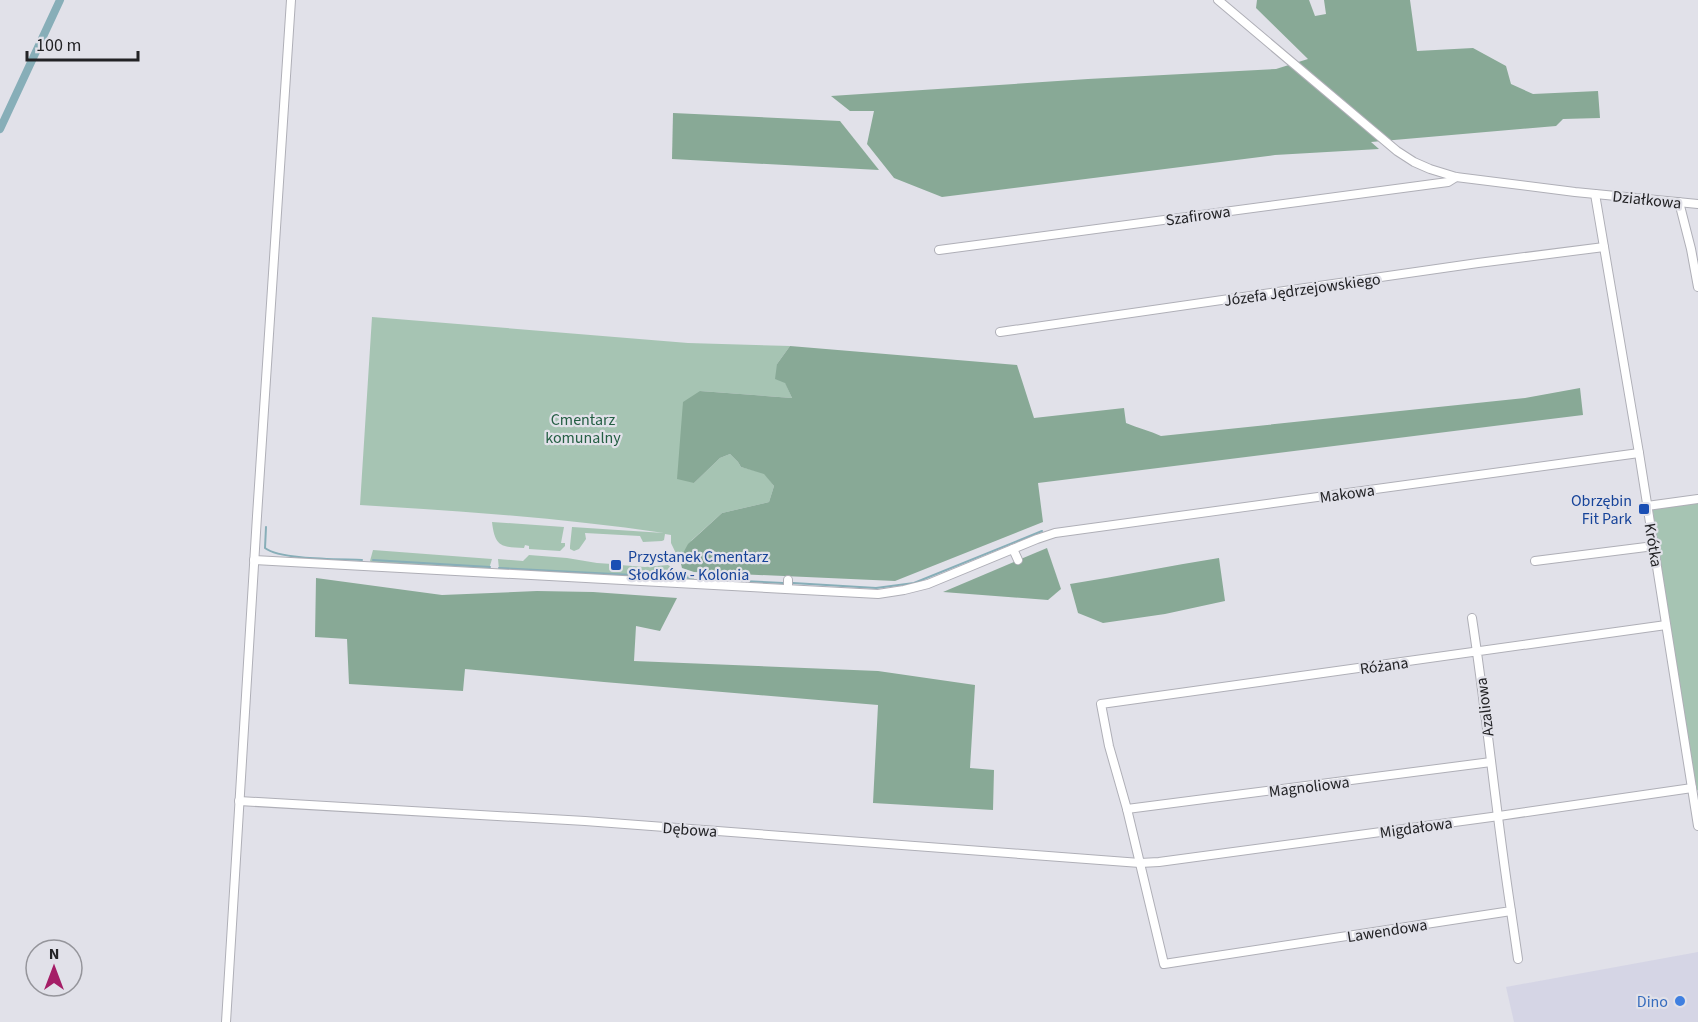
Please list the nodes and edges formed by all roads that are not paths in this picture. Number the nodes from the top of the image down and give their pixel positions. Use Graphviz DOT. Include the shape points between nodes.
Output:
graph roads {
  1 [pos="291,0"];
  2 [pos="1218,0"];
  3 [pos="1456,177"];
  4 [pos="1595,194"];
  5 [pos="1679,202"];
  6 [pos="1698,204"];
  7 [pos="1604,247"];
  8 [pos="939,250"];
  9 [pos="1698,288"];
  10 [pos="1000,332"];
  11 [pos="1639,453"];
  12 [pos="1698,499"];
  13 [pos="1647,506"];
  14 [pos="1654,546"];
  15 [pos="1013,549"];
  16 [pos="254,560"];
  17 [pos="1018,560"];
  18 [pos="1534,561"];
  19 [pos="788,580"];
  20 [pos="788,589"];
  21 [pos="1472,618"];
  22 [pos="1666,625"];
  23 [pos="1477,652"];
  24 [pos="1491,762"];
  25 [pos="1692,788"];
  26 [pos="239,801"];
  27 [pos="1127,809"];
  28 [pos="1499,816"];
  29 [pos="1698,826"];
  30 [pos="1140,863"];
  31 [pos="1511,911"];
  32 [pos="1518,959"];
  33 [pos="226,1022"];
  1 -- 16 [label="street"];
  2 -- 3 [label="street" via="1397,151 1430,170"];
  3 -- 4 [label="street, Działkowa"];
  3 -- 8 [label="street, Szafirowa" via="1448,182"];
  4 -- 5 [label="street, Działkowa"];
  4 -- 7 [label="street, Krótka"];
  5 -- 6 [label="street, Działkowa"];
  5 -- 9 [label="street"];
  7 -- 10 [label="street, Józefa Jędrzejowskiego"];
  7 -- 11 [label="street, Krótka"];
  11 -- 13 [label="street, Krótka"];
  11 -- 15 [label="street, Makowa" via="1055,533"];
  12 -- 13 [label="street"];
  13 -- 14 [label="street, Krótka"];
  14 -- 18 [label="street"];
  14 -- 22 [label="street, Krótka"];
  15 -- 17 [label="street"];
  15 -- 20 [label="street, Makowa" via="904,590 878,594"];
  16 -- 20 [label="street, Makowa"];
  16 -- 26 [label="street"];
  19 -- 20 [label="street"];
  21 -- 23 [label="street, Azaliowa"];
  22 -- 23 [label="street, Różana"];
  22 -- 25 [label="street, Krótka"];
  23 -- 24 [label="street, Azaliowa"];
  23 -- 27 [label="street, Różana" via="1101,704"];
  24 -- 27 [label="street, Magnoliowa"];
  24 -- 28 [label="street, Azaliowa"];
  25 -- 28 [label="street, Migdałowa"];
  25 -- 29 [label="street, Krótka"];
  26 -- 30 [label="street, Dębowa" via="585,821"];
  26 -- 33 [label="street"];
  27 -- 30 [label="street"];
  28 -- 30 [label="street, Migdałowa"];
  28 -- 31 [label="street"];
  30 -- 31 [label="street, Lawendowa" via="1164,964"];
  31 -- 32 [label="street"];
}
